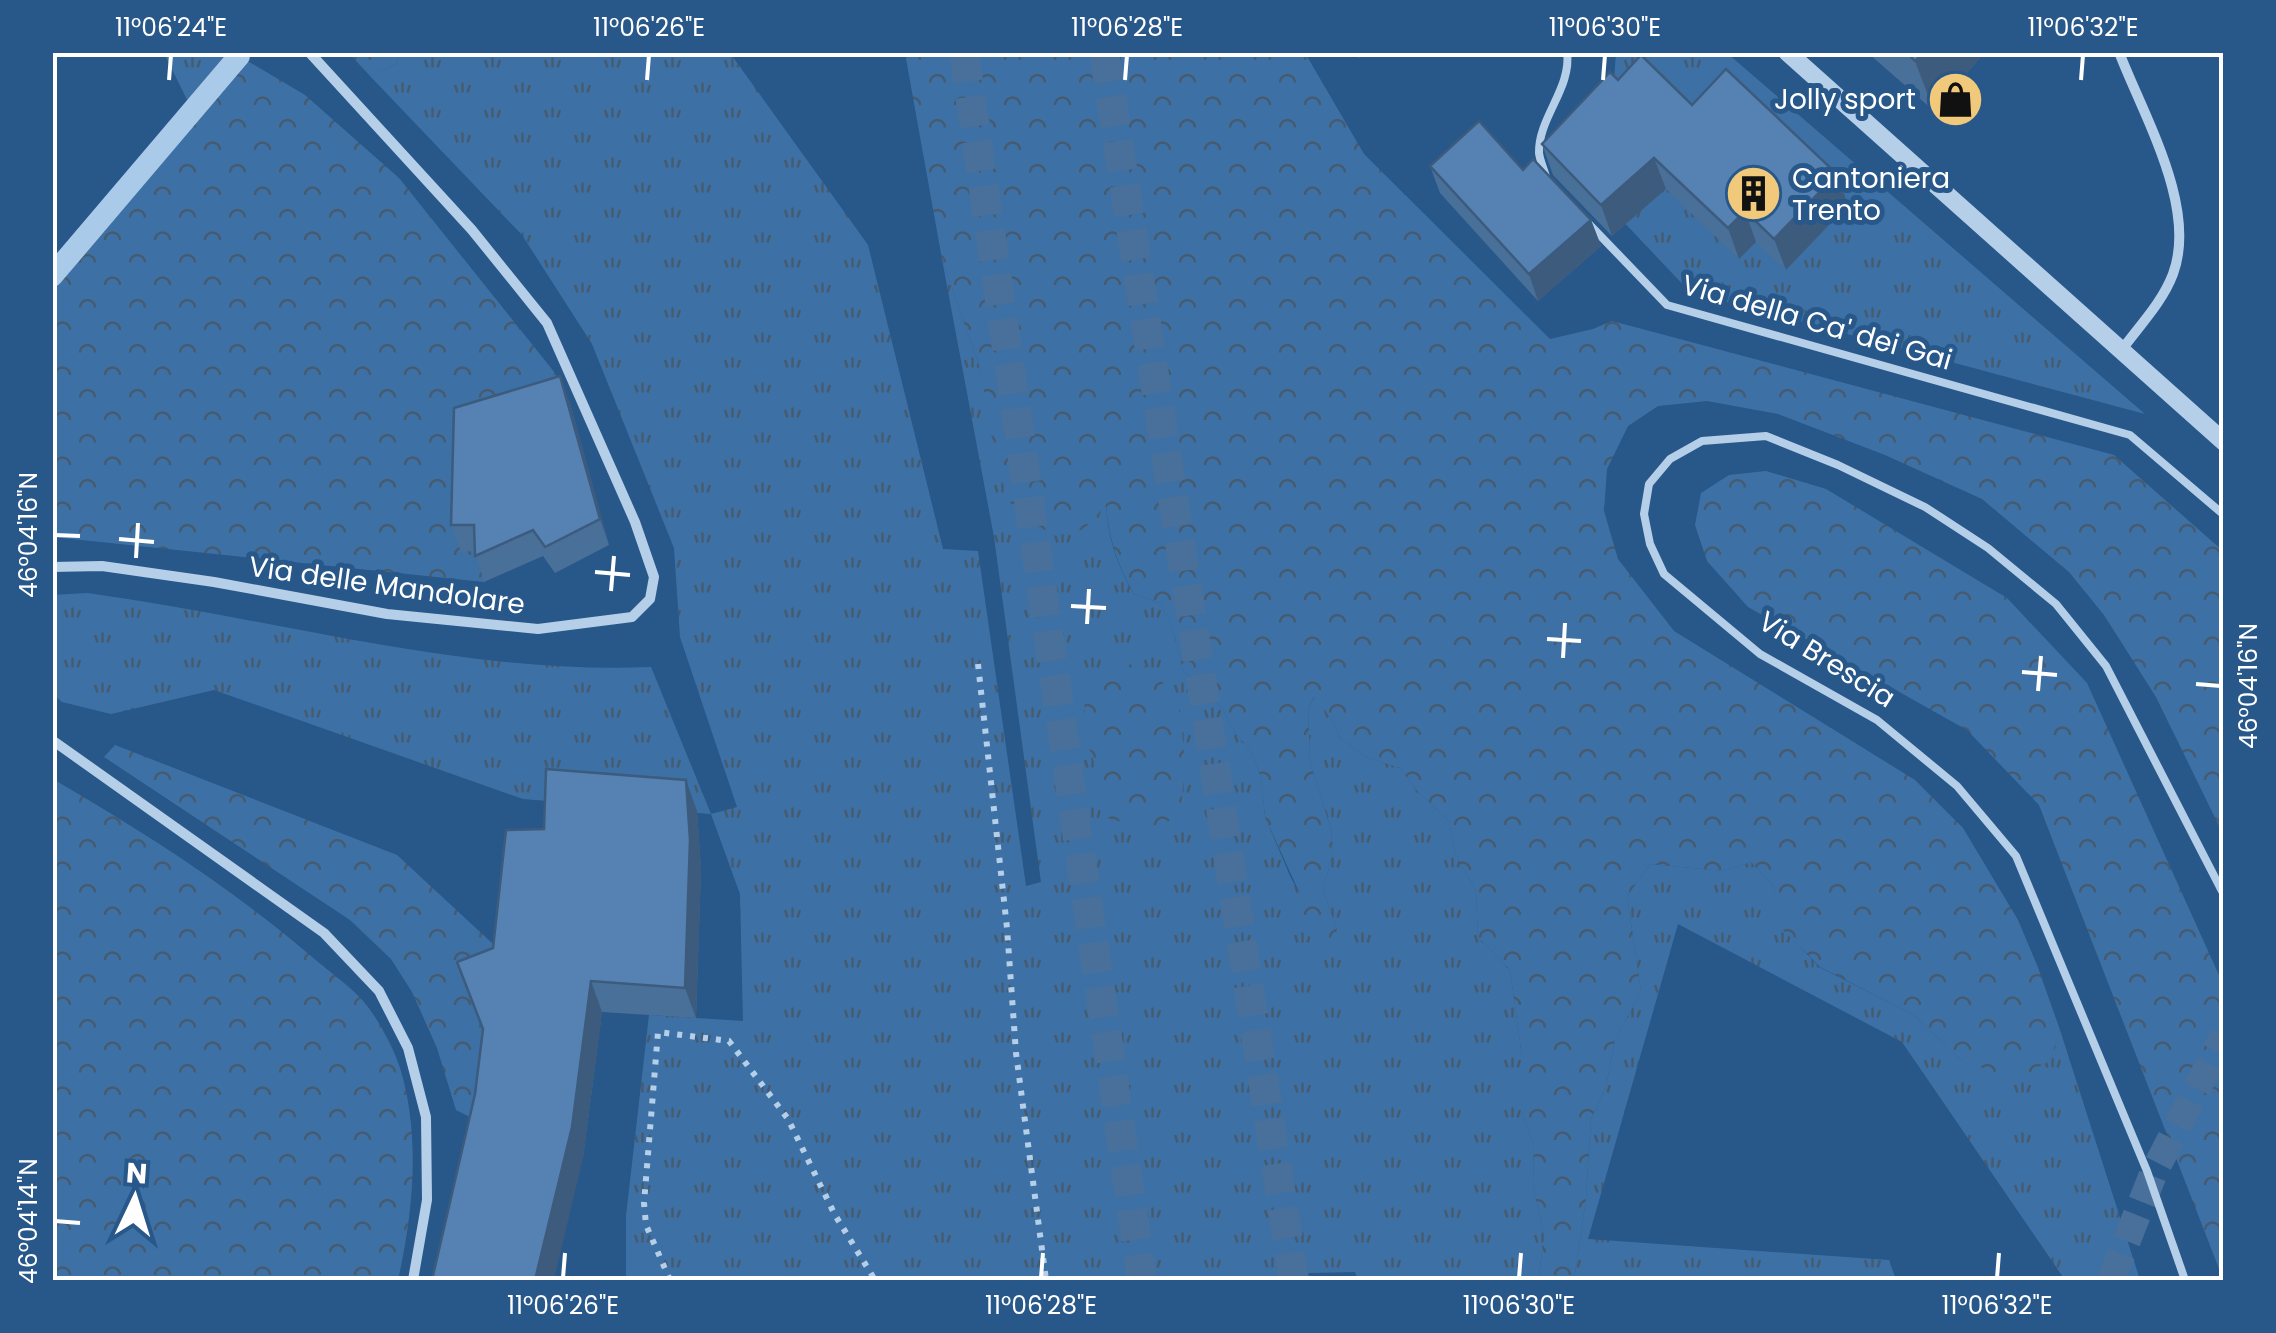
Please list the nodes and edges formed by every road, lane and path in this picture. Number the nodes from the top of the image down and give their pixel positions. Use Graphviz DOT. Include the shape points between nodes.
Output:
graph roads {
  1 [pos="309,52"];
  2 [pos="1567,52"];
  3 [pos="1787,52"];
  4 [pos="2118,52"];
  5 [pos="1558,192"];
  6 [pos="1582,218"];
  7 [pos="2121,352"];
  8 [pos="2224,442"];
  9 [pos="2224,514"];
  10 [pos="52,567"];
  11 [pos="978,664"];
  12 [pos="52,740"];
  13 [pos="2224,895"];
  14 [pos="414,1280"];
  15 [pos="670,1280"];
  16 [pos="875,1280"];
  17 [pos="1046,1280"];
  18 [pos="2185,1280"];
  1 -- 10 [label="street, Via delle Mandolare" via="472,230 547,323 635,522 654,576 650,598 632,617 538,629 387,614 102,566"];
  2 -- 5 [label="lane" via="1539,155"];
  3 -- 7 [label="street"];
  4 -- 7 [label="street" via="2168,172 2180,236 2160,300"];
  6 -- 9 [label="lane, Via della Ca' dei Gai" via="1667,305 2130,435"];
  7 -- 8 [label="street"];
  11 -- 17 [label="path"];
  12 -- 14 [label="street" via="324,933 379,991 408,1048 426,1117 428,1200"];
  13 -- 18 [label="lane, Via Brescia" via="2106,666 2056,604 1988,548 1925,507 1766,436 1702,441 1670,458 1650,484 1644,514 1664,574 1760,654 1877,720 1957,786 2016,856 2147,1170"];
  15 -- 16 [label="path" via="646,1225 644,1203 658,1032 730,1040 788,1119"];
}
